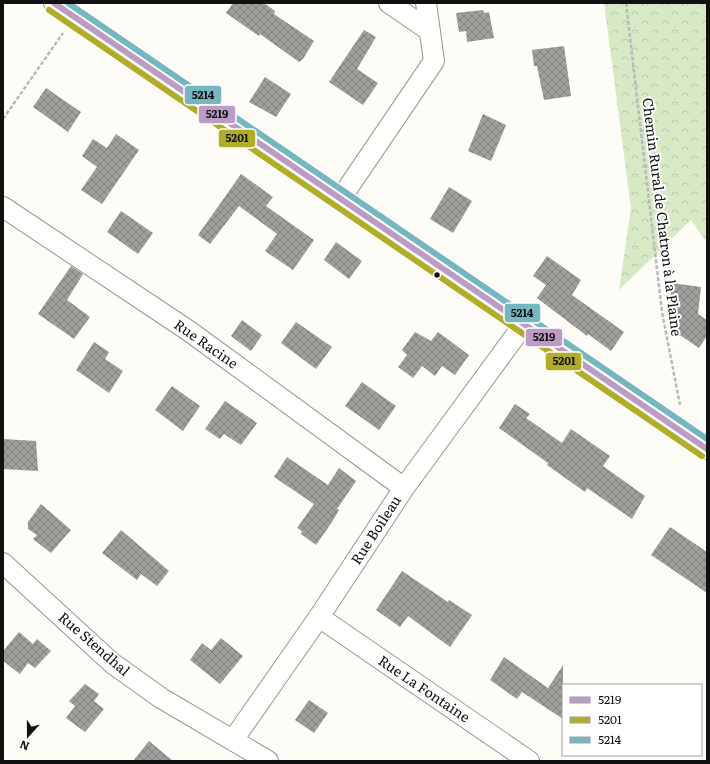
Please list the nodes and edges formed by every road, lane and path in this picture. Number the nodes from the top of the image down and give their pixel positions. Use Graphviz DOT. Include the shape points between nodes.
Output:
graph roads {
  1 [pos="54,3"];
  2 [pos="389,3"];
  3 [pos="426,3"];
  4 [pos="626,3"];
  5 [pos="74,17"];
  6 [pos="430,31"];
  7 [pos="3,120"];
  8 [pos="341,198"];
  9 [pos="3,207"];
  10 [pos="524,324"];
  11 [pos="684,433"];
  12 [pos="707,449"];
  13 [pos="404,488"];
  14 [pos="3,563"];
  15 [pos="319,617"];
  16 [pos="233,740"];
  17 [pos="268,761"];
  18 [pos="529,761"];
  1 -- 5 [label="street"];
  2 -- 6 [label="street"];
  3 -- 6 [label="street"];
  4 -- 11 [label="path, Chemin Rural de Chatron à la Plaine" via="662,312"];
  5 -- 7 [label="path"];
  5 -- 8 [label="street"];
  6 -- 8 [label="street" via="434,61"];
  8 -- 10 [label="street"];
  9 -- 13 [label="street, Rue Racine" via="189,331"];
  10 -- 11 [label="street"];
  10 -- 13 [label="street, Rue Boileau"];
  11 -- 12 [label="street"];
  13 -- 15 [label="street, Rue Boileau"];
  14 -- 16 [label="street, Rue Stendhal" via="112,663 161,698"];
  15 -- 16 [label="street, Rue Boileau"];
  15 -- 18 [label="street, Rue La Fontaine"];
  16 -- 17 [label="street, Rue Stendhal"];
}
